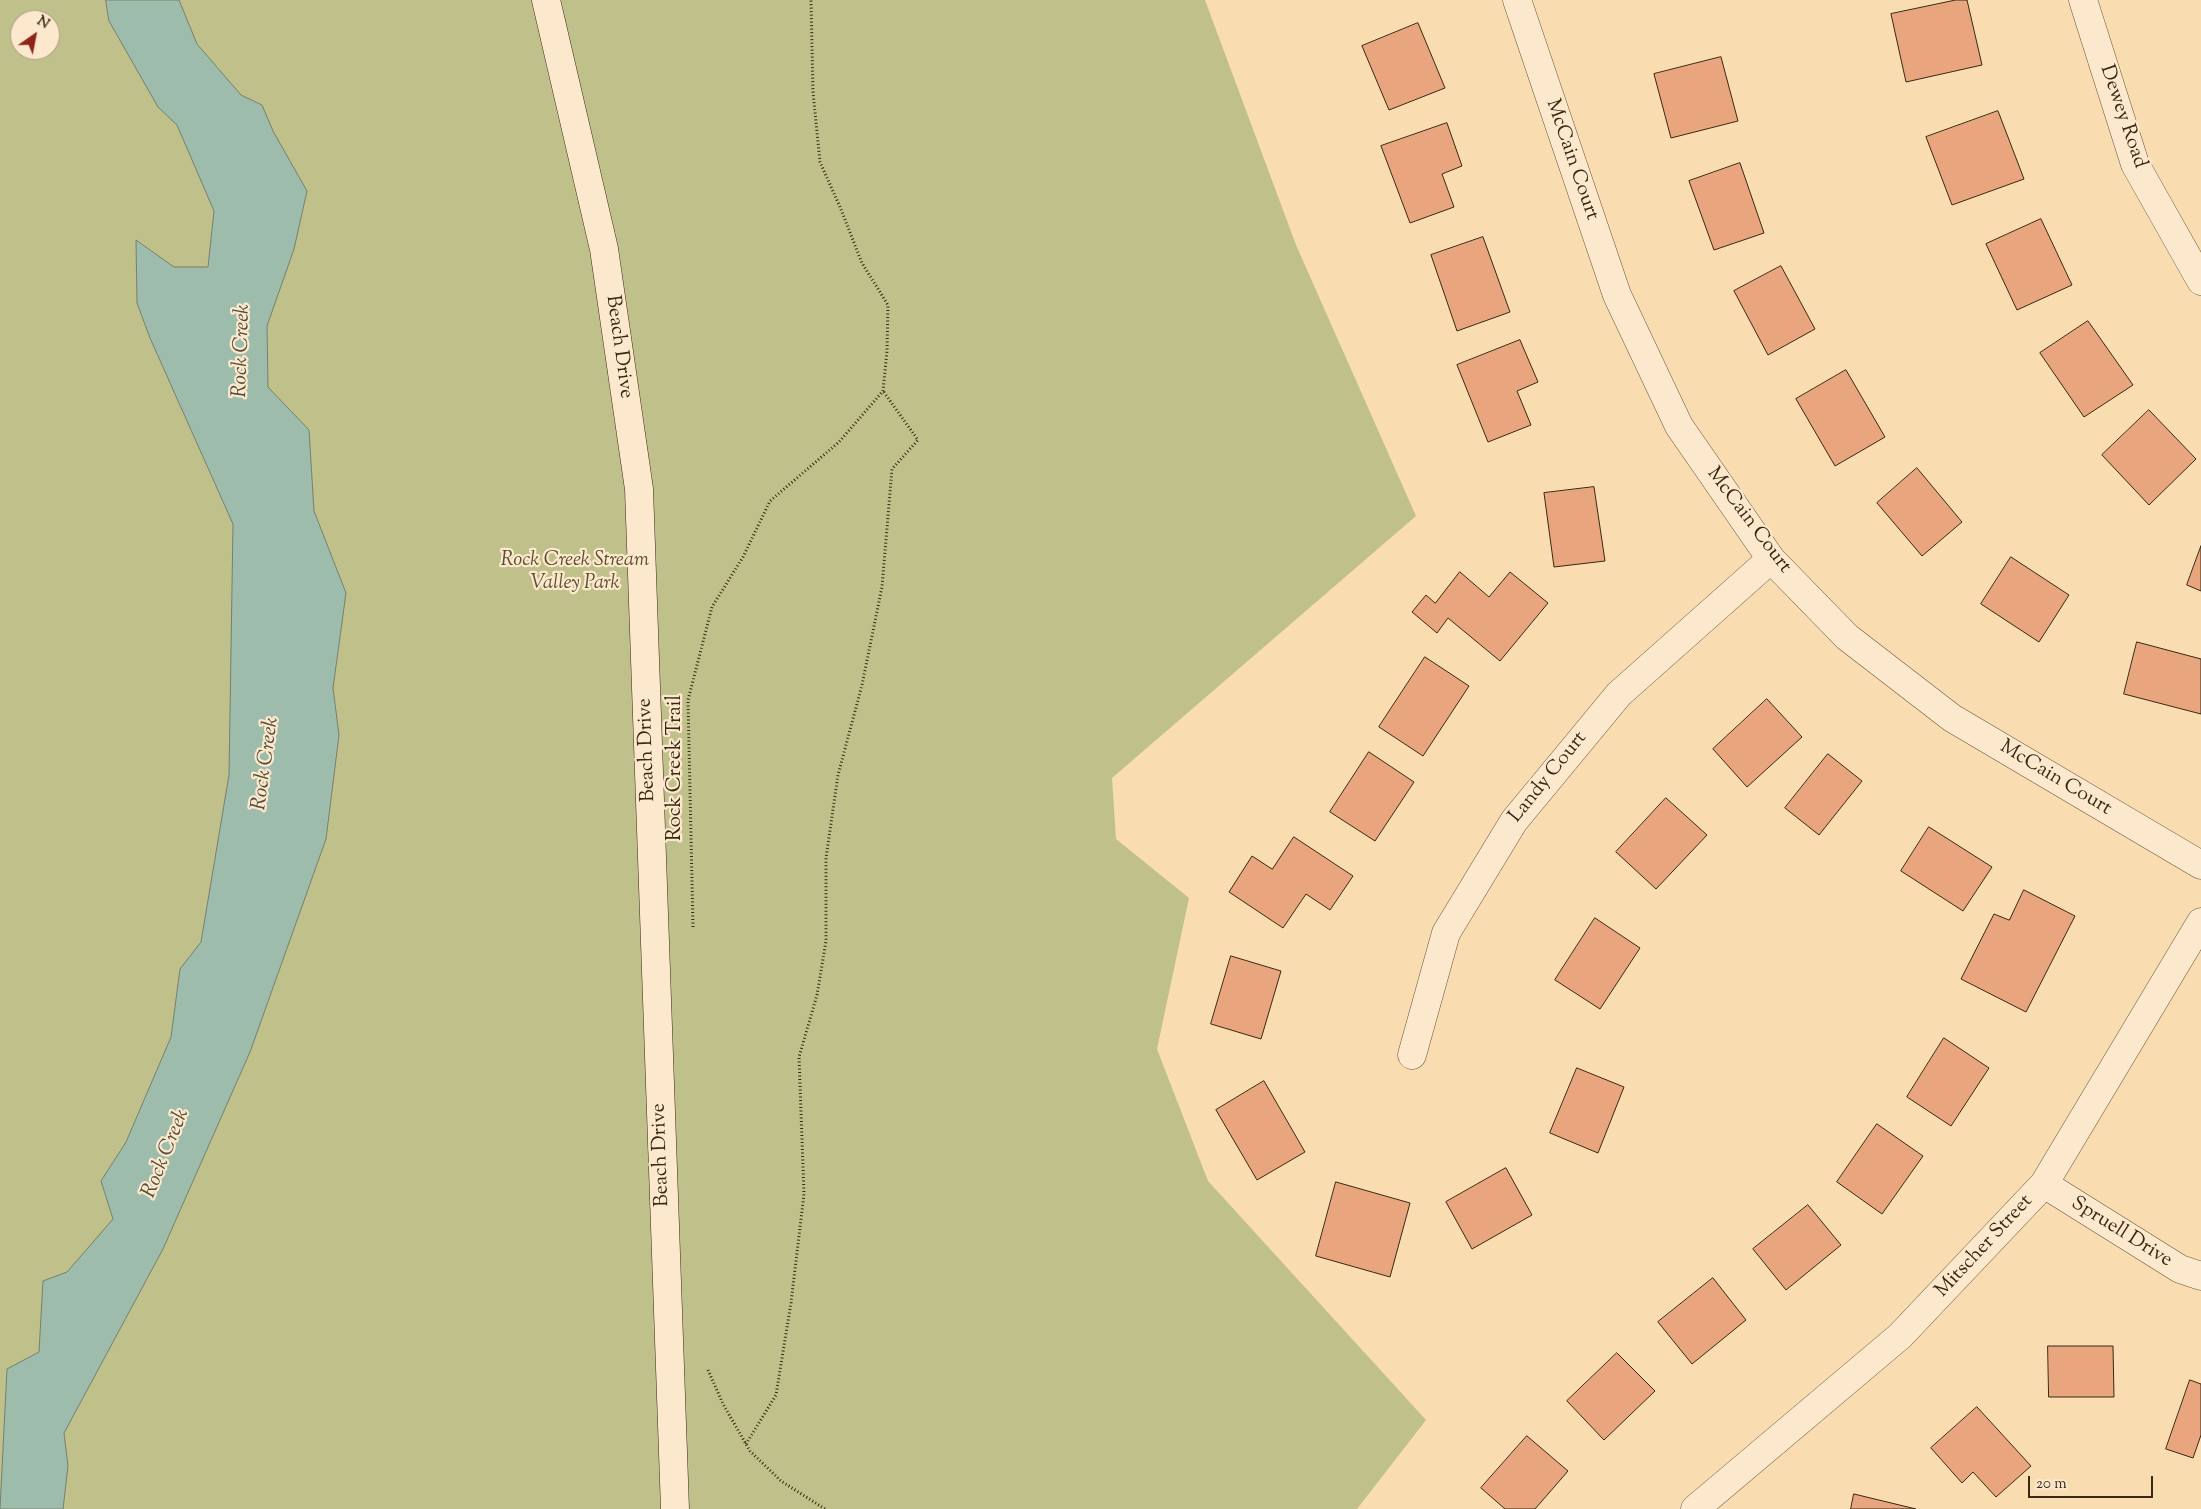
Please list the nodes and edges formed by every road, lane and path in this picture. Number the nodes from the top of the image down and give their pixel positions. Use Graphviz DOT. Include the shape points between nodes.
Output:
graph roads {
  1 [pos="546,0"];
  2 [pos="810,0"];
  3 [pos="1517,0"];
  4 [pos="2083,0"];
  5 [pos="2201,281"];
  6 [pos="882,391"];
  7 [pos="1771,558"];
  8 [pos="2201,865"];
  9 [pos="2201,922"];
  10 [pos="693,930"];
  11 [pos="1412,1055"];
  12 [pos="2044,1184"];
  13 [pos="2201,1276"];
  14 [pos="708,1365"];
  15 [pos="746,1444"];
  16 [pos="674,1509"];
  17 [pos="825,1509"];
  18 [pos="1695,1509"];
  1 -- 16 [label="street, Beach Drive" via="604,249 639,490"];
  2 -- 6 [label="path" via="813,92 820,162 862,263 888,305"];
  3 -- 7 [label="street, McCain Court" via="1617,295 1679,426"];
  4 -- 5 [label="street, Dewey Road" via="2135,164"];
  6 -- 10 [label="path, Rock Creek Trail" via="839,442 770,501 743,558 712,607 688,700"];
  6 -- 15 [label="path" via="918,440 892,469 882,588 862,685 838,775 826,858 826,941 817,995 799,1057 804,1194 791,1303 776,1395"];
  7 -- 8 [label="street, McCain Court" via="1848,637 1952,718"];
  7 -- 11 [label="street, Landy Court" via="1619,694 1514,821 1446,933"];
  9 -- 12 [label="street, Mitscher Street"];
  12 -- 13 [label="street, Spruell Drive" via="2180,1269"];
  12 -- 18 [label="street, Mitscher Street" via="1900,1336"];
  14 -- 15 [label="path" via="723,1404"];
  15 -- 17 [label="path" via="781,1482"];
}
